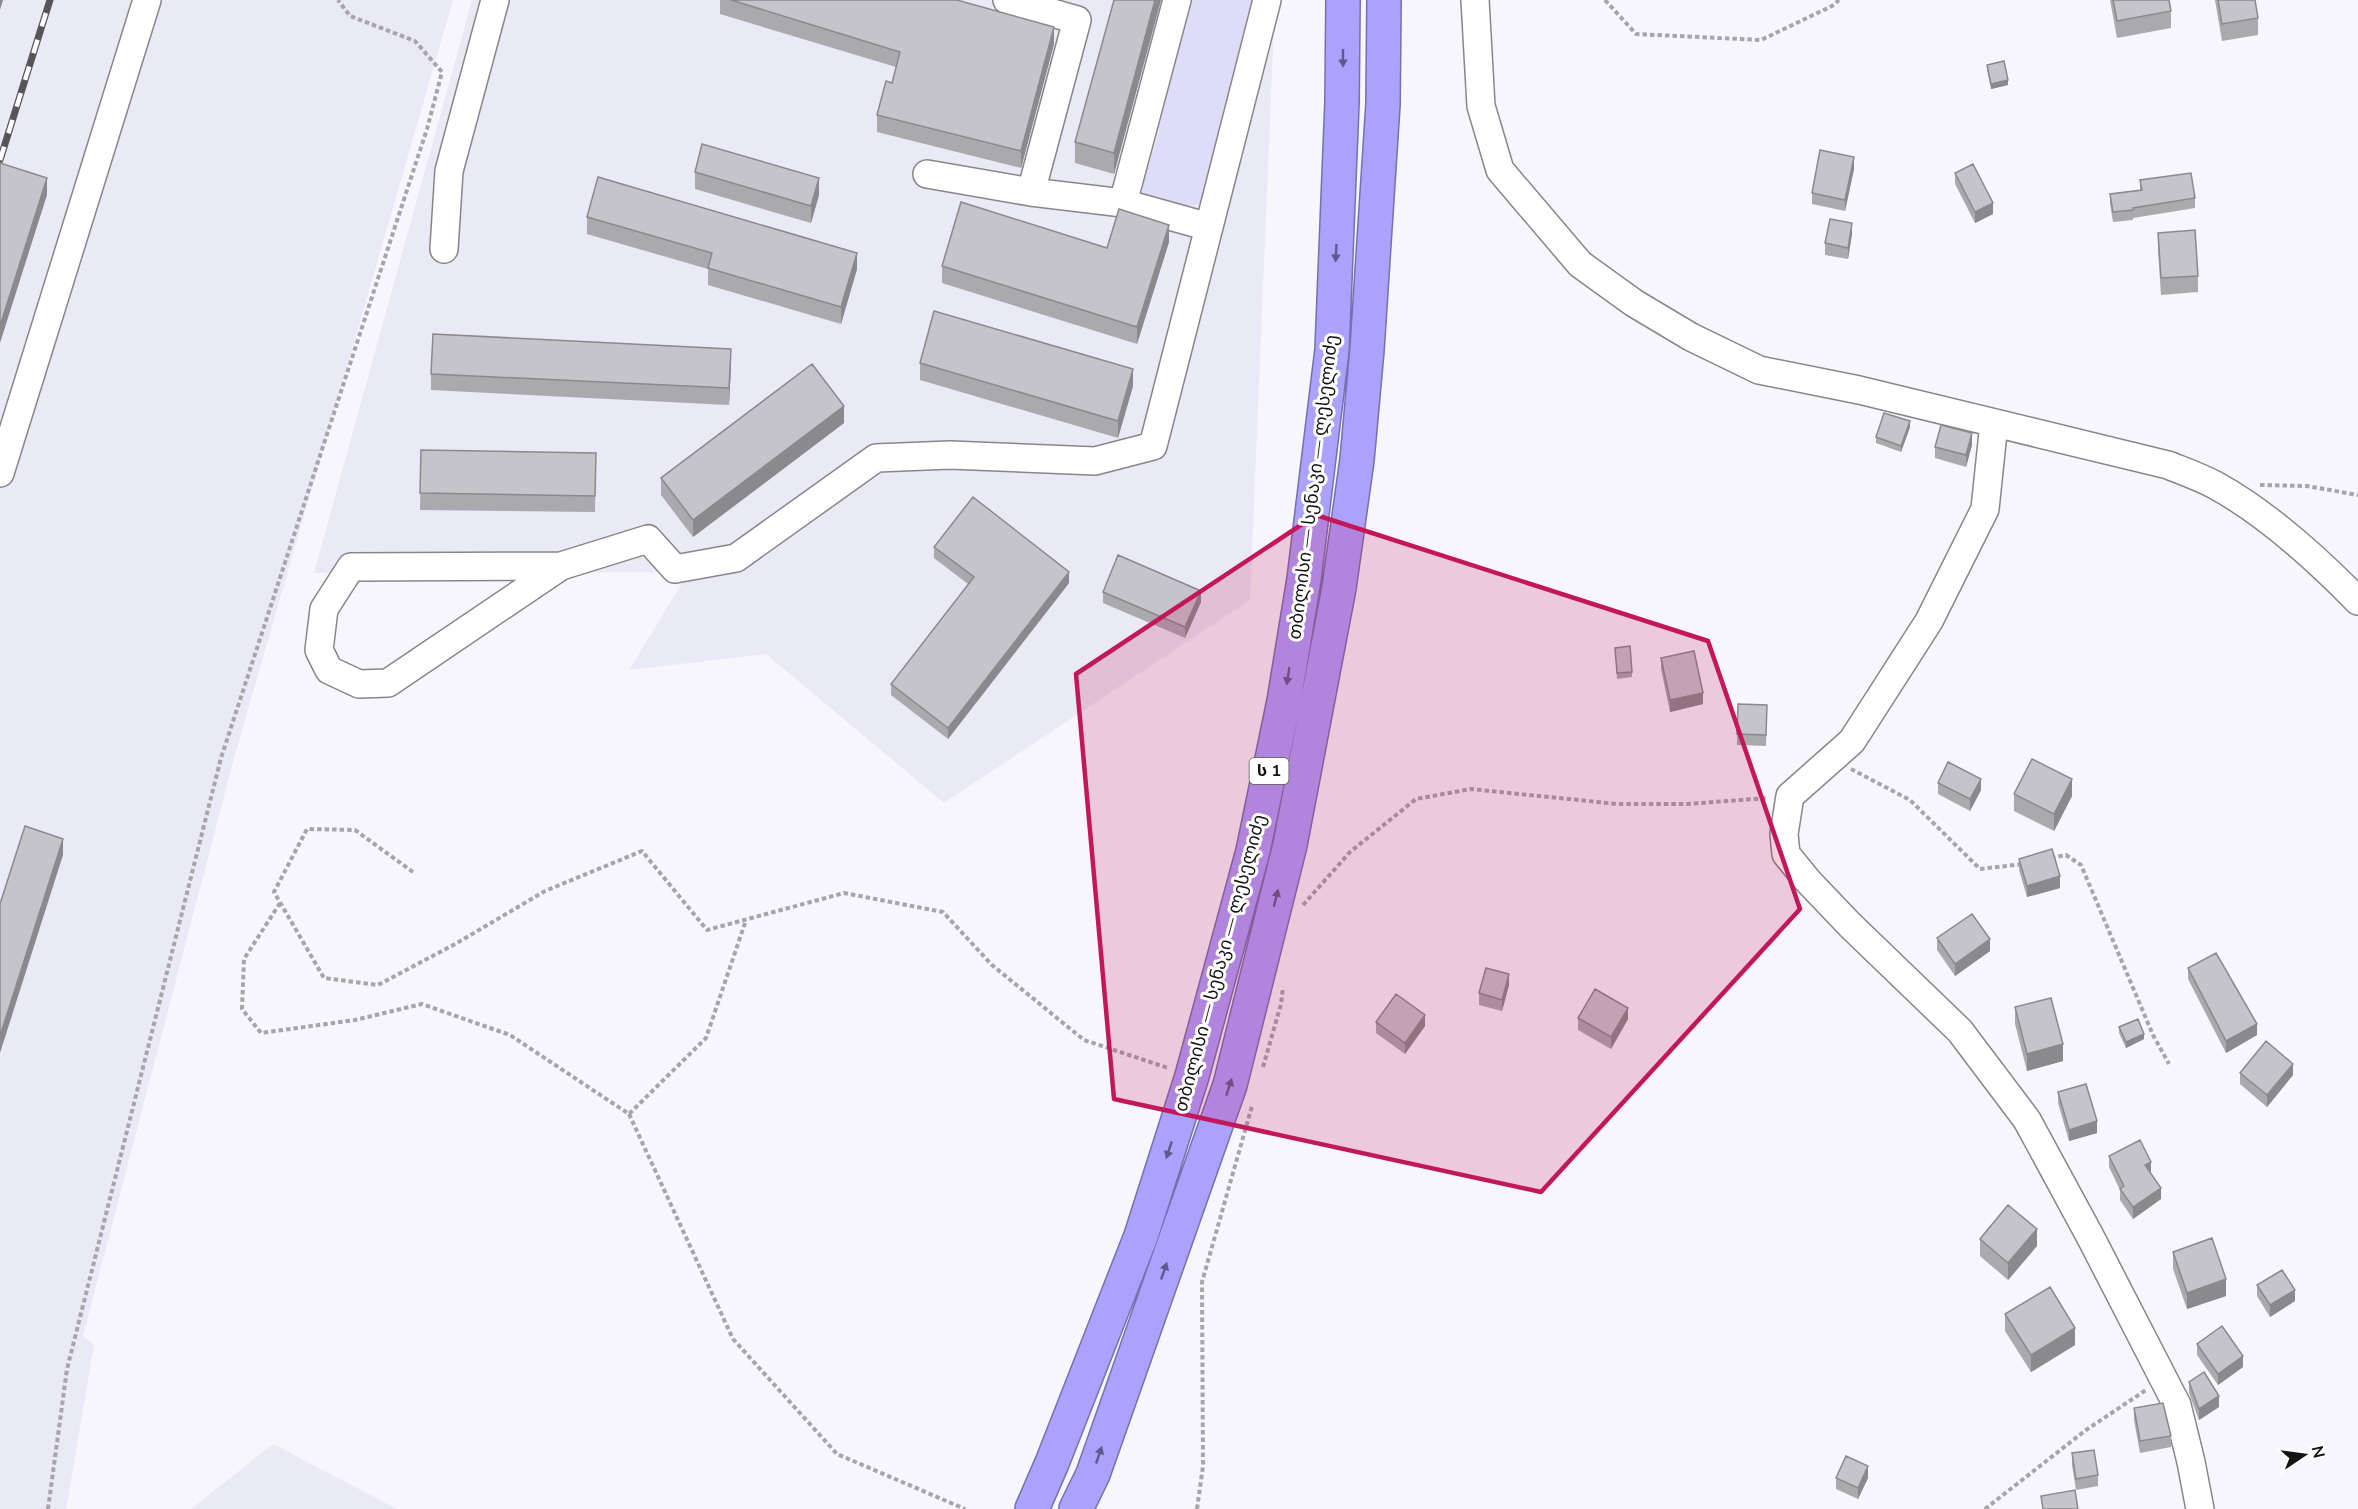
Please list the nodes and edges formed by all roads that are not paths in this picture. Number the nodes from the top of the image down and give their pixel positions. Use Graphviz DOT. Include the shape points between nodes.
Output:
graph roads {
  1 [pos="147,0"];
  2 [pos="495,0"];
  3 [pos="1006,0"];
  4 [pos="1177,0"];
  5 [pos="1267,0"];
  6 [pos="1343,0"];
  7 [pos="1384,0"];
  8 [pos="1475,0"];
  9 [pos="927,174"];
  10 [pos="1031,192"];
  11 [pos="1123,203"];
  12 [pos="1209,227"];
  13 [pos="444,249"];
  14 [pos="1994,423"];
  15 [pos="0,473"];
  16 [pos="561,566"];
  17 [pos="2358,601"];
  18 [pos="1032,1509"];
  19 [pos="1076,1509"];
  20 [pos="2200,1509"];
  1 -- 15 [label="street"];
  2 -- 13 [label="street" via="449,171"];
  3 -- 10 [label="street" via="1077,20"];
  4 -- 11 [label="street"];
  5 -- 12 [label="street"];
  6 -- 18 [label="highway, თბილისი — სენაკი — ლესელიძე / ს 1, one-way" via="1332,350 1304,579 1284,701 1253,851 1192,1076 1141,1236"];
  19 -- 7 [label="highway, თბილისი — სენაკი — ლესელიძე / ს 1, one-way" via="1093,1474 1230,1084 1290,845 1340,588 1357,460 1383,104"];
  8 -- 14 [label="street" via="1481,106 1500,170 1581,264 1653,315 1759,370"];
  9 -- 10 [label="street"];
  10 -- 11 [label="street"];
  11 -- 12 [label="street"];
  12 -- 16 [label="street" via="1153,446 1095,461 950,455 876,458 736,558 675,569 648,539"];
  14 -- 17 [label="street" via="2168,465 2214,484 2256,511 2326,568"];
  14 -- 20 [label="street" via="1984,509 1929,621 1852,741 1790,796 1784,834 1786,854 1850,925 1960,1031 2026,1120 2177,1405"];
  16 -- 16 [label="street" via="351,567 324,609 319,650 329,670 359,684 388,683"];
}
